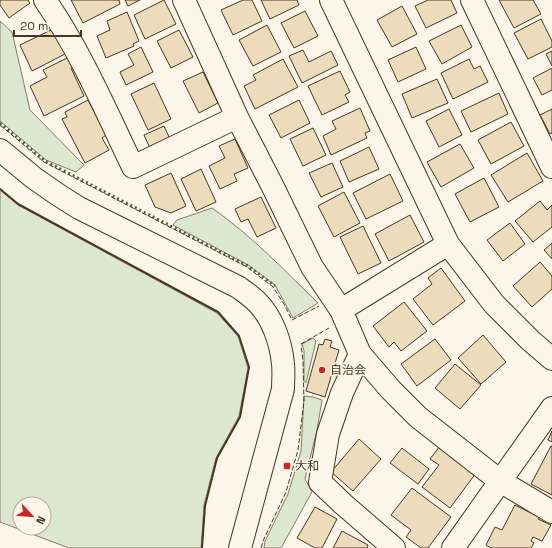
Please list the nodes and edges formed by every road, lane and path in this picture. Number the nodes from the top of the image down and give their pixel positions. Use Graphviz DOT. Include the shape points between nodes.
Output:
graph roads {
  1 [pos="45,0"];
  2 [pos="184,0"];
  3 [pos="331,0"];
  4 [pos="472,0"];
  5 [pos="237,118"];
  6 [pos="0,150"];
  7 [pos="552,167"];
  8 [pos="448,244"];
  9 [pos="341,310"];
  10 [pos="360,354"];
  11 [pos="552,359"];
  12 [pos="552,408"];
  13 [pos="500,481"];
  14 [pos="552,512"];
  15 [pos="240,548"];
  16 [pos="394,548"];
  17 [pos="453,548"];
  1 -- 5 [label="street" via="84,66 133,167"];
  2 -- 5 [label="street"];
  3 -- 8 [label="street"];
  4 -- 7 [label="street"];
  5 -- 9 [label="street" via="312,266"];
  6 -- 15 [label="street" via="34,178 79,208 238,287 258,303 267,315 278,338 283,364 283,389"];
  8 -- 9 [label="street"];
  8 -- 11 [label="street" via="494,304"];
  9 -- 10 [label="street"];
  10 -- 13 [label="street" via="418,418"];
  10 -- 16 [label="street" via="342,393 328,434 320,482"];
  12 -- 13 [label="street"];
  13 -- 14 [label="street"];
  13 -- 17 [label="street"];
}
